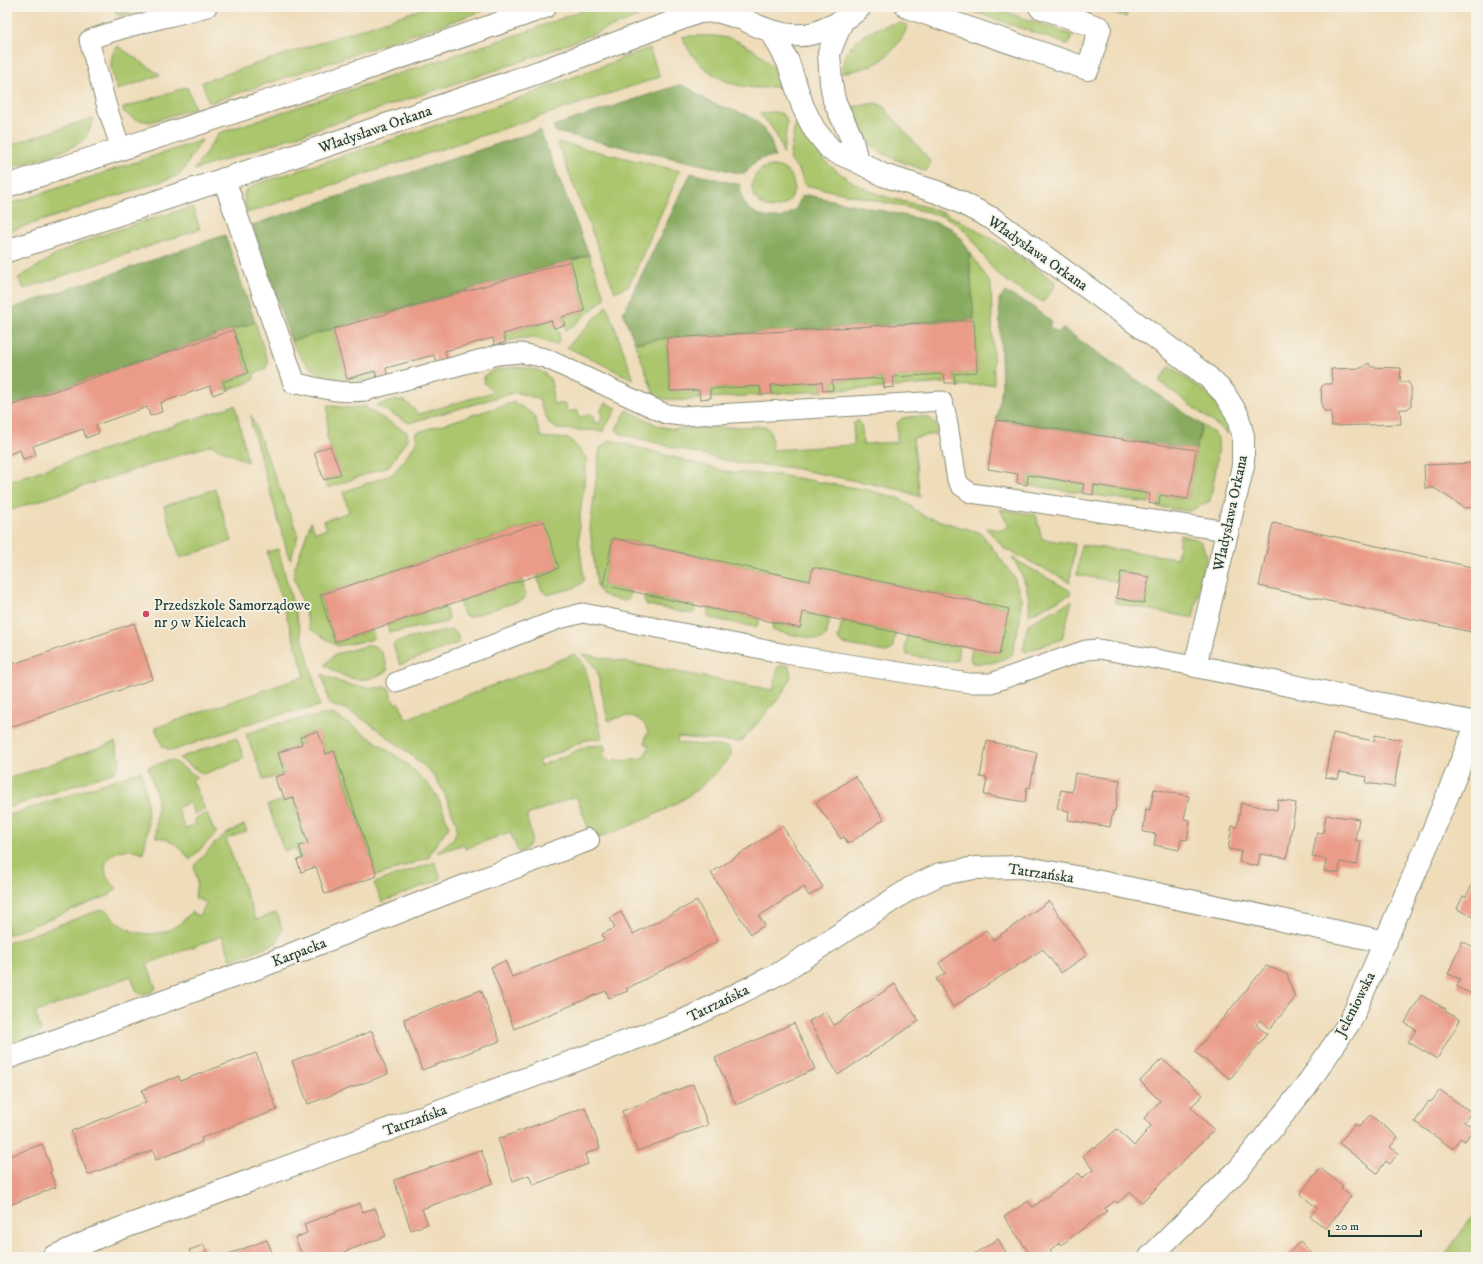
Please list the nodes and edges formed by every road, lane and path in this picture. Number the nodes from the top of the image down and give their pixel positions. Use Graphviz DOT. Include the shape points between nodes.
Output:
graph roads {
  1 [pos="207,7"];
  2 [pos="545,7"];
  3 [pos="860,7"];
  4 [pos="907,7"];
  5 [pos="1040,7"];
  6 [pos="733,13"];
  7 [pos="842,21"];
  8 [pos="772,32"];
  9 [pos="121,149"];
  10 [pos="857,161"];
  11 [pos="224,178"];
  12 [pos="7,186"];
  13 [pos="7,251"];
  14 [pos="294,382"];
  15 [pos="1228,530"];
  16 [pos="1195,666"];
  17 [pos="396,682"];
  18 [pos="1476,724"];
  19 [pos="588,840"];
  20 [pos="1386,942"];
  21 [pos="7,1058"];
  22 [pos="53,1257"];
  23 [pos="1150,1257"];
  1 -- 9 [label="lane" via="115,30 89,40"];
  2 -- 9 [label="street"];
  3 -- 7 [label="street, Władysława Orkana"];
  4 -- 5 [label="street" via="1088,69 1100,28"];
  6 -- 8 [label="street, Władysława Orkana"];
  6 -- 11 [label="street, Władysława Orkana" via="699,12 532,75"];
  7 -- 8 [label="street, Władysława Orkana" via="815,33 796,35"];
  7 -- 10 [label="street" via="829,53 832,83 834,100 851,137"];
  8 -- 10 [label="street, Władysława Orkana" via="788,62 803,107 814,129 831,150"];
  9 -- 12 [label="street"];
  10 -- 15 [label="street, Władysława Orkana" via="883,176 937,192 993,219 1215,382 1237,414 1243,436 1243,466"];
  11 -- 13 [label="street, Władysława Orkana"];
  11 -- 14 [label="street"];
  14 -- 15 [label="lane" via="334,392 350,393 497,355 521,353 546,358 666,414 681,416 942,401 957,480 971,493"];
  15 -- 16 [label="street, Władysława Orkana"];
  16 -- 17 [label="lane" via="1099,649 1086,650 991,683 969,683 786,654 583,613 559,619"];
  16 -- 18 [label="street"];
  18 -- 20 [label="street, Jeleniowska"];
  19 -- 21 [label="street, Karpacka" via="257,968"];
  20 -- 22 [label="street, Tatrzańska" via="1022,867 975,868 940,874 911,888 780,973 685,1020 103,1235"];
  20 -- 23 [label="street, Jeleniowska" via="1351,1020 1306,1086 1240,1168"];
}
